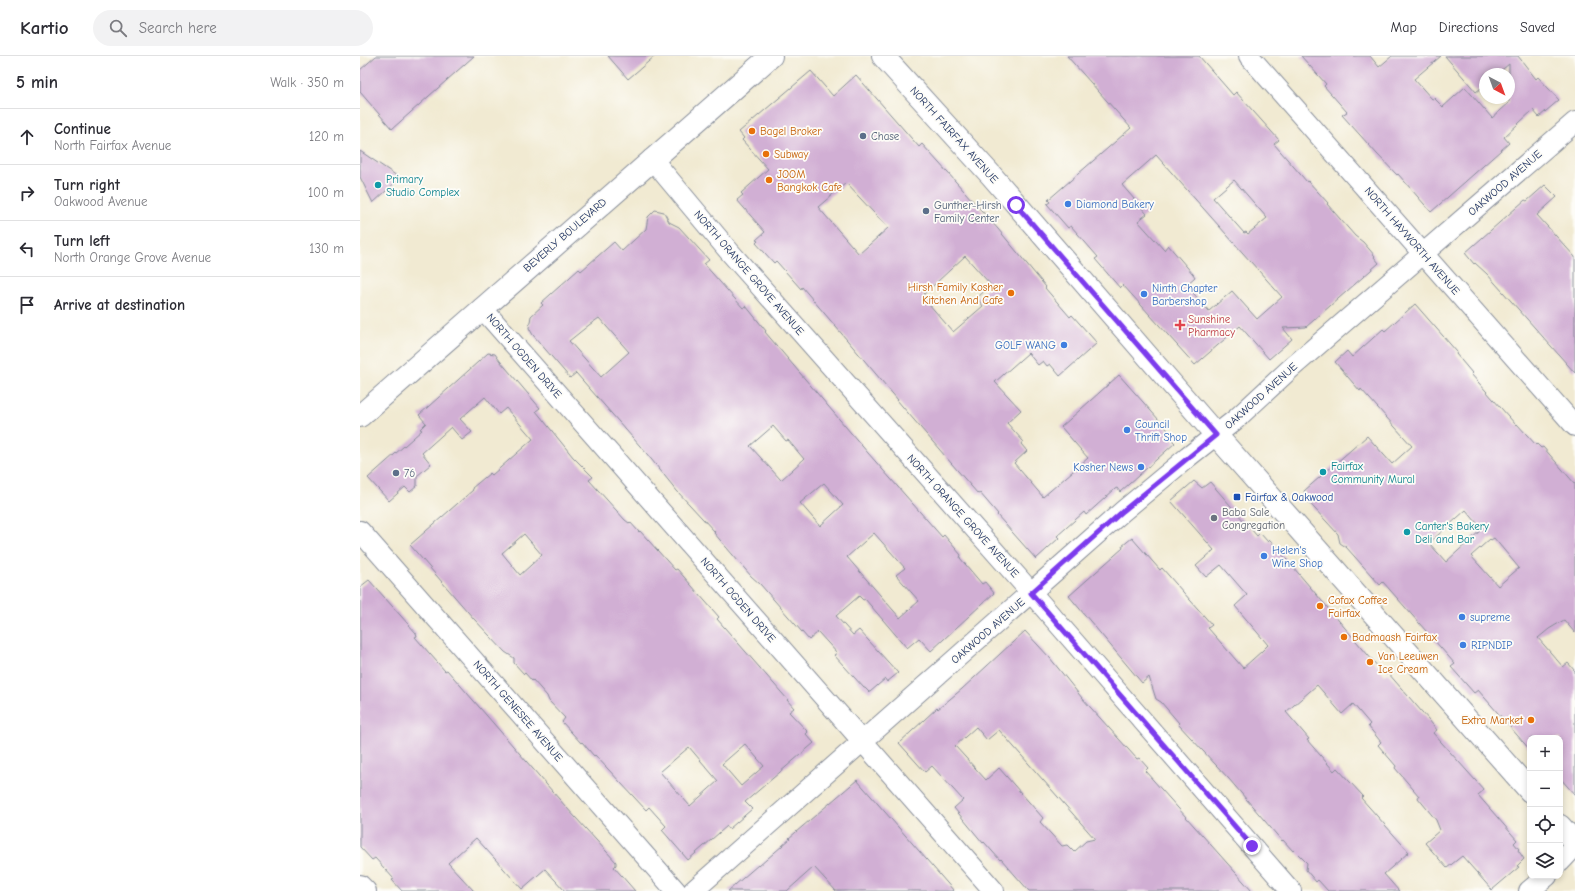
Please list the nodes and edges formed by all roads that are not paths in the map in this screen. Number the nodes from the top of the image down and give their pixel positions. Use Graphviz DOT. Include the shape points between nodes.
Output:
graph roads {
  1 [pos="771,56"];
  2 [pos="883,56"];
  3 [pos="1249,56"];
  4 [pos="1575,122"];
  5 [pos="652,159"];
  6 [pos="1424,254"];
  7 [pos="482,308"];
  8 [pos="360,416"];
  9 [pos="1575,426"];
  10 [pos="1216,435"];
  11 [pos="360,530"];
  12 [pos="1031,593"];
  13 [pos="862,742"];
  14 [pos="1527,788"];
  15 [pos="1563,830"];
  16 [pos="1575,844"];
  17 [pos="1563,858"];
  18 [pos="1543,879"];
  19 [pos="360,885"];
  20 [pos="366,891"];
  21 [pos="676,891"];
  22 [pos="693,891"];
  23 [pos="994,891"];
  24 [pos="1291,891"];
  25 [pos="1529,891"];
  1 -- 5 [label="main road, BEVERLY BOULEVARD"];
  2 -- 10 [label="main road, NORTH FAIRFAX AVENUE"];
  3 -- 6 [label="street, NORTH HAYWORTH AVENUE"];
  4 -- 6 [label="street, OAKWOOD AVENUE"];
  5 -- 7 [label="main road, BEVERLY BOULEVARD"];
  5 -- 12 [label="street, NORTH ORANGE GROVE AVENUE" via="728,250"];
  6 -- 9 [label="street, NORTH HAYWORTH AVENUE"];
  6 -- 10 [label="street, OAKWOOD AVENUE"];
  7 -- 8 [label="main road, BEVERLY BOULEVARD"];
  7 -- 13 [label="street, NORTH OGDEN DRIVE"];
  10 -- 12 [label="street, OAKWOOD AVENUE" via="1123,511"];
  10 -- 14 [label="main road, NORTH FAIRFAX AVENUE"];
  11 -- 21 [label="street, NORTH GENESEE AVENUE"];
  12 -- 13 [label="street, OAKWOOD AVENUE"];
  12 -- 24 [label="street, NORTH ORANGE GROVE AVENUE"];
  13 -- 22 [label="street, OAKWOOD AVENUE"];
  13 -- 23 [label="street, NORTH OGDEN DRIVE"];
  15 -- 16 [label="main road"];
  16 -- 17 [label="street"];
  18 -- 25 [label="street"];
  19 -- 20 [label="street"];
}
